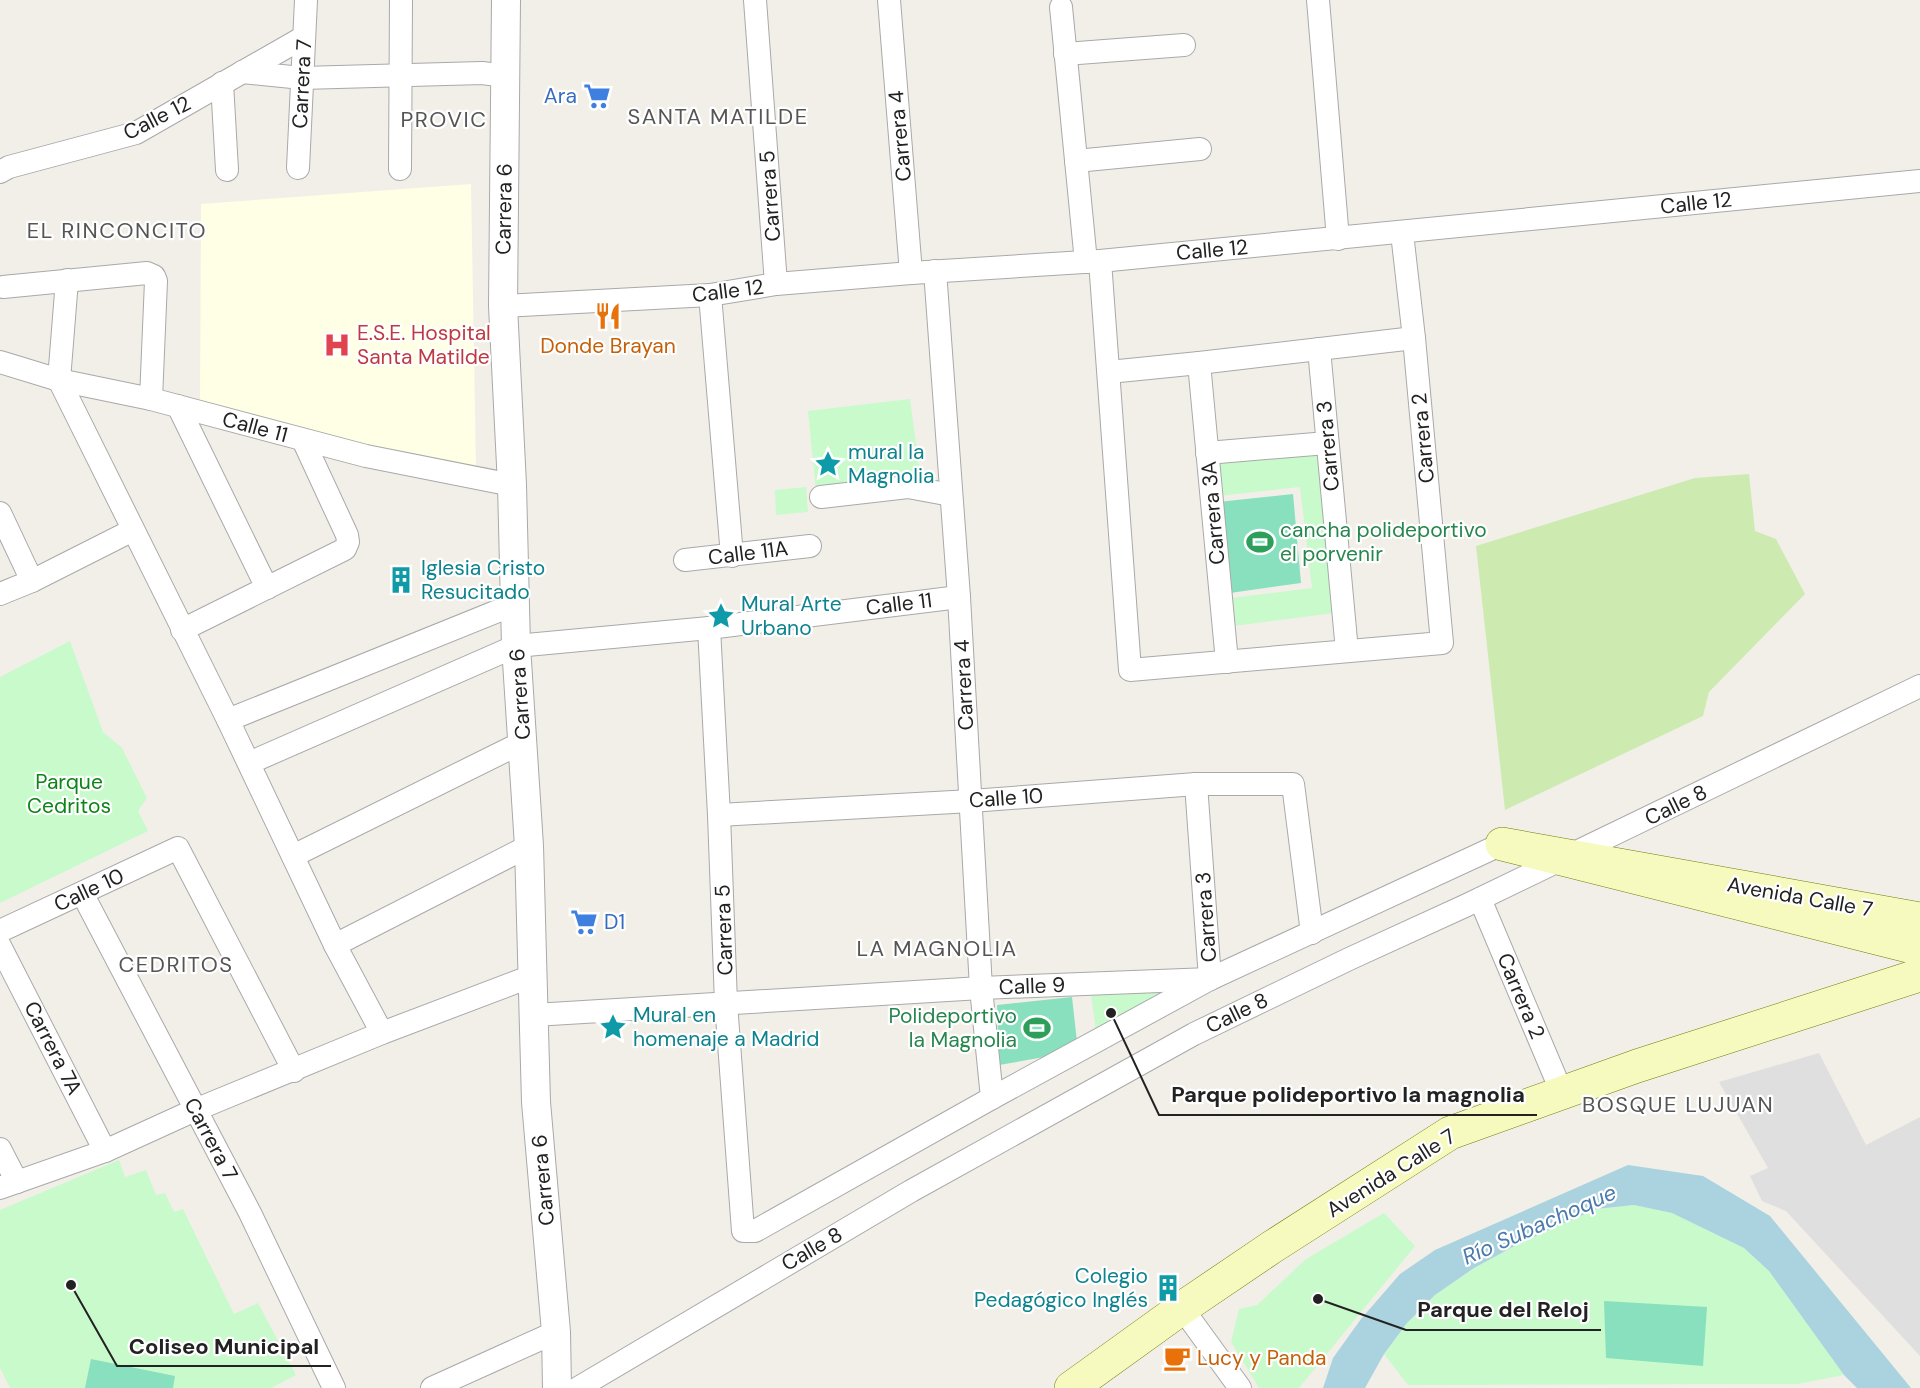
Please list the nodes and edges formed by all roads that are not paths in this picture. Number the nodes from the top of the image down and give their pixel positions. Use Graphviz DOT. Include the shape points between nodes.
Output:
graph roads {
  1 [pos="306,0"];
  2 [pos="401,0"];
  3 [pos="506,0"];
  4 [pos="755,0"];
  5 [pos="889,0"];
  6 [pos="1318,0"];
  7 [pos="1061,7"];
  8 [pos="304,37"];
  9 [pos="1184,45"];
  10 [pos="1065,54"];
  11 [pos="242,72"];
  12 [pos="400,74"];
  13 [pos="506,76"];
  14 [pos="302,78"];
  15 [pos="222,83"];
  16 [pos="1200,149"];
  17 [pos="1076,161"];
  18 [pos="298,168"];
  19 [pos="400,169"];
  20 [pos="227,170"];
  21 [pos="0,171"];
  22 [pos="1920,181"];
  23 [pos="1402,232"];
  24 [pos="1338,239"];
  25 [pos="1093,262"];
  26 [pos="935,271"];
  27 [pos="911,273"];
  28 [pos="67,280"];
  29 [pos="776,284"];
  30 [pos="3,287"];
  31 [pos="710,295"];
  32 [pos="503,306"];
  33 [pos="1414,338"];
  34 [pos="1319,349"];
  35 [pos="0,362"];
  36 [pos="1199,363"];
  37 [pos="1109,372"];
  38 [pos="59,380"];
  39 [pos="151,399"];
  40 [pos="178,406"];
  41 [pos="303,440"];
  42 [pos="1327,443"];
  43 [pos="1207,453"];
  44 [pos="512,485"];
  45 [pos="951,495"];
  46 [pos="821,497"];
  47 [pos="0,513"];
  48 [pos="133,530"];
  49 [pos="810,546"];
  50 [pos="732,556"];
  51 [pos="685,560"];
  52 [pos="32,581"];
  53 [pos="267,588"];
  54 [pos="0,594"];
  55 [pos="959,597"];
  56 [pos="515,604"];
  57 [pos="709,628"];
  58 [pos="182,630"];
  59 [pos="516,646"];
  60 [pos="1347,651"];
  61 [pos="1227,662"];
  62 [pos="1920,686"];
  63 [pos="228,720"];
  64 [pos="523,742"];
  65 [pos="249,763"];
  66 [pos="1196,784"];
  67 [pos="971,801"];
  68 [pos="719,814"];
  69 [pos="1502,844"];
  70 [pos="529,846"];
  71 [pos="293,856"];
  72 [pos="82,893"];
  73 [pos="1480,899"];
  74 [pos="1920,919"];
  75 [pos="0,931"];
  76 [pos="1312,933"];
  77 [pos="335,945"];
  78 [pos="0,946"];
  79 [pos="1920,949"];
  80 [pos="1920,975"];
  81 [pos="532,976"];
  82 [pos="1210,979"];
  83 [pos="981,988"];
  84 [pos="726,1004"];
  85 [pos="534,1015"];
  86 [pos="382,1033"];
  87 [pos="294,1071"];
  88 [pos="1562,1093"];
  89 [pos="992,1098"];
  90 [pos="195,1110"];
  91 [pos="0,1149"];
  92 [pos="105,1151"];
  93 [pos="9,1185"];
  94 [pos="1182,1308"];
  95 [pos="556,1332"];
  96 [pos="334,1388"];
  97 [pos="432,1388"];
  98 [pos="557,1388"];
  99 [pos="579,1388"];
  100 [pos="1071,1388"];
  101 [pos="1240,1388"];
  1 -- 8 [label="street, Carrera 7"];
  2 -- 12 [label="street"];
  3 -- 13 [label="street, Carrera 6"];
  4 -- 29 [label="street, Carrera 5"];
  5 -- 27 [label="street, Carrera 4"];
  6 -- 24 [label="street"];
  7 -- 10 [label="street"];
  8 -- 11 [label="street, Calle 12"];
  8 -- 14 [label="street, Carrera 7"];
  9 -- 10 [label="street"];
  10 -- 17 [label="street"];
  11 -- 14 [label="street"];
  11 -- 15 [label="street, Calle 12"];
  12 -- 13 [label="street"];
  12 -- 14 [label="street"];
  12 -- 19 [label="street"];
  13 -- 32 [label="street, Carrera 6"];
  14 -- 18 [label="street, Carrera 7"];
  15 -- 20 [label="street"];
  15 -- 21 [label="street, Calle 12" via="136,133"];
  16 -- 17 [label="street"];
  17 -- 25 [label="street"];
  22 -- 23 [label="street, Calle 12"];
  23 -- 24 [label="street, Calle 12"];
  23 -- 33 [label="street, Carrera 2"];
  24 -- 25 [label="street, Calle 12"];
  25 -- 26 [label="street, Calle 12"];
  25 -- 37 [label="street"];
  26 -- 27 [label="street, Calle 12"];
  26 -- 45 [label="street, Carrera 4"];
  27 -- 29 [label="street, Calle 12"];
  28 -- 30 [label="street"];
  28 -- 38 [label="street"];
  28 -- 39 [label="street" via="147,273 154,276"];
  29 -- 31 [label="street, Calle 12"];
  31 -- 32 [label="street, Calle 12"];
  31 -- 50 [label="street"];
  32 -- 44 [label="street, Carrera 6"];
  33 -- 34 [label="street"];
  33 -- 60 [label="street, Carrera 2" via="1442,643"];
  34 -- 36 [label="street"];
  34 -- 42 [label="street, Carrera 3"];
  35 -- 38 [label="street, Calle 11"];
  36 -- 37 [label="street"];
  36 -- 43 [label="street, Carrera 3A"];
  37 -- 61 [label="street" via="1130,670"];
  38 -- 39 [label="street, Calle 11"];
  38 -- 48 [label="street"];
  39 -- 40 [label="street, Calle 11"];
  40 -- 41 [label="street, Calle 11"];
  40 -- 53 [label="street"];
  41 -- 44 [label="street, Calle 11"];
  41 -- 53 [label="street" via="348,542 345,549"];
  42 -- 43 [label="street"];
  42 -- 60 [label="street, Carrera 3"];
  43 -- 61 [label="street, Carrera 3A"];
  44 -- 56 [label="street, Carrera 6"];
  45 -- 46 [label="street" via="908,487"];
  45 -- 55 [label="street, Carrera 4"];
  47 -- 52 [label="street"];
  48 -- 52 [label="street"];
  48 -- 58 [label="street"];
  49 -- 50 [label="street, Calle 11A"];
  50 -- 51 [label="street, Calle 11A"];
  52 -- 54 [label="street"];
  53 -- 58 [label="street"];
  55 -- 57 [label="street, Calle 11"];
  55 -- 67 [label="street, Carrera 4"];
  56 -- 59 [label="street, Carrera 6"];
  56 -- 63 [label="street"];
  57 -- 59 [label="street, Calle 11"];
  57 -- 68 [label="street, Carrera 5"];
  58 -- 63 [label="street"];
  59 -- 64 [label="street, Carrera 6"];
  59 -- 65 [label="street, Calle 11"];
  60 -- 61 [label="street"];
  62 -- 73 [label="street, Calle 8"];
  63 -- 65 [label="street"];
  64 -- 70 [label="street, Carrera 6"];
  64 -- 71 [label="street"];
  65 -- 71 [label="street"];
  66 -- 67 [label="street, Calle 10"];
  66 -- 76 [label="street, Calle 10" via="1293,784"];
  66 -- 82 [label="street, Carrera 3"];
  67 -- 68 [label="street, Calle 10"];
  67 -- 83 [label="street, Carrera 4"];
  68 -- 84 [label="street, Carrera 5"];
  69 -- 74 [label="main road, Avenida Calle 7"];
  69 -- 76 [label="street, Calle 9"];
  69 -- 79 [label="main road, Avenida Calle 7"];
  70 -- 77 [label="street"];
  70 -- 81 [label="street, Carrera 6"];
  71 -- 77 [label="street"];
  72 -- 75 [label="street, Calle 10"];
  72 -- 87 [label="street, Calle 10" via="178,848"];
  72 -- 90 [label="street, Carrera 7"];
  73 -- 88 [label="street, Carrera 2"];
  73 -- 99 [label="street, Calle 8" via="1194,1034 911,1191"];
  76 -- 82 [label="street, Calle 9"];
  77 -- 86 [label="street"];
  78 -- 92 [label="street, Carrera 7A"];
  80 -- 88 [label="main road, Avenida Calle 7"];
  81 -- 85 [label="street, Carrera 6"];
  81 -- 86 [label="street"];
  82 -- 83 [label="street, Calle 9"];
  82 -- 89 [label="street"];
  83 -- 84 [label="street, Calle 9"];
  83 -- 89 [label="street, Carrera 4"];
  84 -- 85 [label="street, Calle 9"];
  84 -- 89 [label="street, Carrera 5" via="743,1231 755,1231"];
  85 -- 95 [label="street, Carrera 6" via="536,1102"];
  86 -- 87 [label="street"];
  87 -- 90 [label="street"];
  88 -- 94 [label="main road, Avenida Calle 7" via="1450,1133"];
  90 -- 92 [label="street"];
  90 -- 96 [label="street, Carrera 7" via="250,1213"];
  91 -- 93 [label="street"];
  92 -- 93 [label="street"];
  94 -- 100 [label="main road, Avenida Calle 7"];
  94 -- 101 [label="street"];
  95 -- 97 [label="street"];
  95 -- 98 [label="street, Carrera 6"];
}
